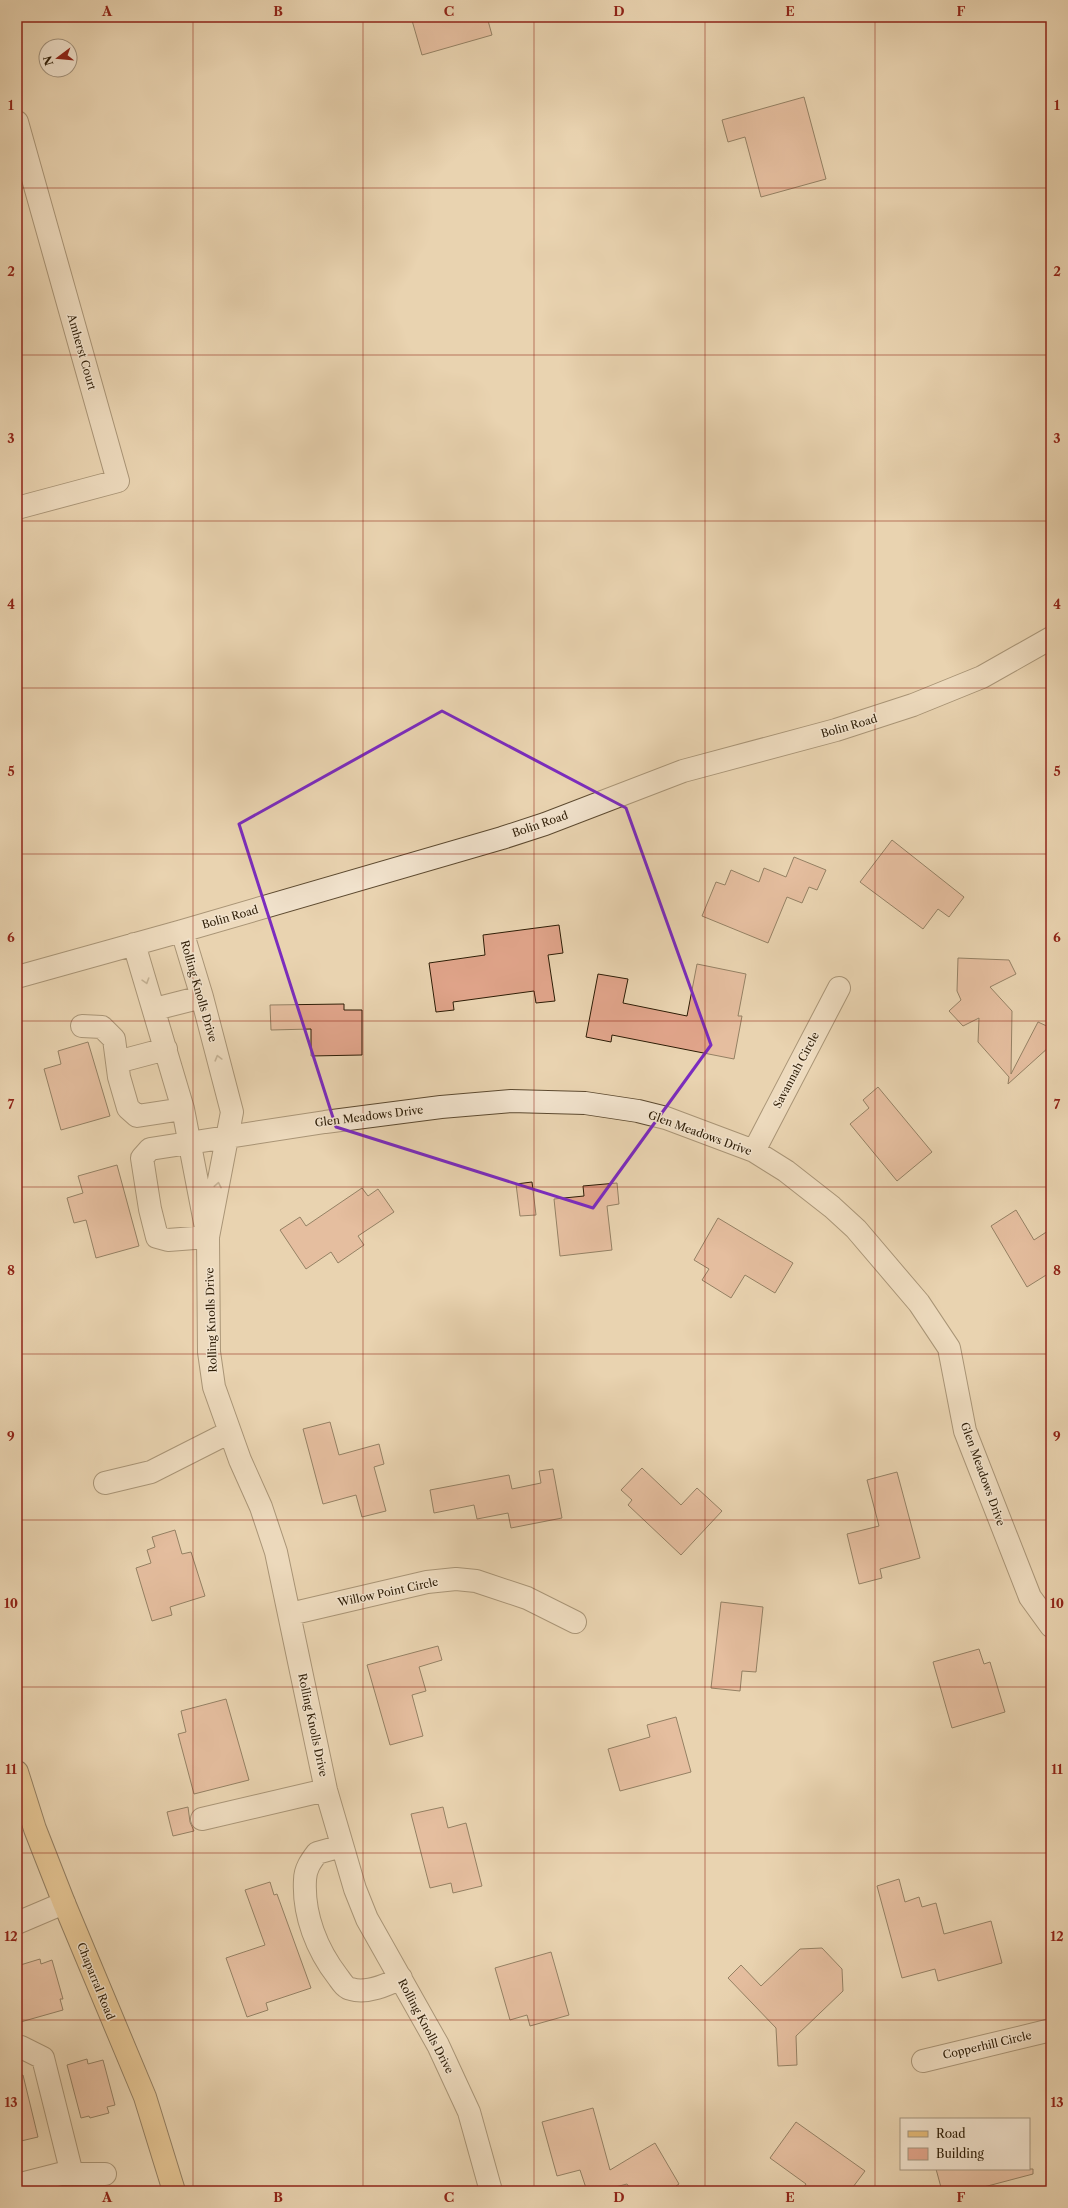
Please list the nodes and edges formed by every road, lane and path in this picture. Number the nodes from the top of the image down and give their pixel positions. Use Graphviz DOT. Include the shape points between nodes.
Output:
graph roads {
  1 [pos="17,122"];
  2 [pos="17,508"];
  3 [pos="1051,638"];
  4 [pos="182,931"];
  5 [pos="134,944"];
  6 [pos="17,977"];
  7 [pos="839,988"];
  8 [pos="202,997"];
  9 [pos="155,1009"];
  10 [pos="82,1026"];
  11 [pos="166,1049"];
  12 [pos="117,1062"];
  13 [pos="183,1109"];
  14 [pos="228,1136"];
  15 [pos="191,1142"];
  16 [pos="754,1151"];
  17 [pos="208,1237"];
  18 [pos="230,1432"];
  19 [pos="106,1483"];
  20 [pos="290,1614"];
  21 [pos="575,1622"];
  22 [pos="1051,1626"];
  23 [pos="17,1772"];
  24 [pos="326,1790"];
  25 [pos="202,1819"];
  26 [pos="342,1846"];
  27 [pos="64,1903"];
  28 [pos="17,1923"];
  29 [pos="401,1978"];
  30 [pos="1051,2030"];
  31 [pos="17,2048"];
  32 [pos="923,2061"];
  33 [pos="72,2174"];
  34 [pos="105,2174"];
  35 [pos="17,2185"];
  36 [pos="174,2191"];
  37 [pos="491,2191"];
  1 -- 2 [label="street, Amherst Court" via="118,481"];
  3 -- 4 [label="street, Bolin Road" via="982,677 874,719 683,771 509,835"];
  4 -- 5 [label="street, Bolin Road"];
  4 -- 8 [label="street, Rolling Knolls Drive"];
  5 -- 6 [label="street, Bolin Road"];
  5 -- 9 [label="street, Rolling Knolls Drive, one-way"];
  7 -- 16 [label="street, Savannah Circle"];
  8 -- 9 [label="street"];
  14 -- 8 [label="street, Rolling Knolls Drive, one-way" via="232,1112"];
  9 -- 11 [label="street, Rolling Knolls Drive"];
  10 -- 12 [label="street" via="102,1027 114,1039"];
  11 -- 12 [label="street"];
  11 -- 13 [label="street, Rolling Knolls Drive"];
  12 -- 13 [label="street" via="128,1108 137,1116"];
  13 -- 15 [label="street, Rolling Knolls Drive"];
  14 -- 15 [label="street, Glen Meadows Drive"];
  14 -- 16 [label="street, Glen Meadows Drive" via="441,1107 511,1101 584,1103 666,1118"];
  17 -- 14 [label="street, Rolling Knolls Drive, one-way"];
  15 -- 17 [label="street, Rolling Knolls Drive" via="197,1190"];
  15 -- 17 [label="street, Glen Meadows Drive" via="150,1149 142,1158 150,1209 157,1237 168,1240"];
  16 -- 22 [label="street, Glen Meadows Drive" via="832,1207 856,1229 918,1303 949,1348 965,1431 1030,1597"];
  17 -- 18 [label="street, Rolling Knolls Drive" via="209,1352 214,1387"];
  18 -- 19 [label="street" via="151,1472"];
  18 -- 20 [label="street, Rolling Knolls Drive" via="261,1507 276,1552"];
  20 -- 21 [label="street, Willow Point Circle" via="426,1582 456,1579 476,1581 527,1598"];
  20 -- 24 [label="street, Rolling Knolls Drive"];
  23 -- 27 [label="main road, Chaparral Road" via="35,1829"];
  24 -- 25 [label="street"];
  24 -- 26 [label="street, Rolling Knolls Drive"];
  26 -- 29 [label="street, Rolling Knolls Drive" via="367,1920"];
  26 -- 29 [label="street" via="316,1853 308,1866 305,1880 307,1903 319,1947 340,1979 351,1990 380,1988"];
  27 -- 28 [label="street"];
  27 -- 36 [label="main road, Chaparral Road" via="145,2097"];
  29 -- 37 [label="street, Rolling Knolls Drive" via="438,2045 469,2112"];
  30 -- 32 [label="street, Copperhill Circle"];
  31 -- 33 [label="street" via="21,2047 43,2058"];
  33 -- 34 [label="street"];
  33 -- 35 [label="street" via="60,2174"];
}
